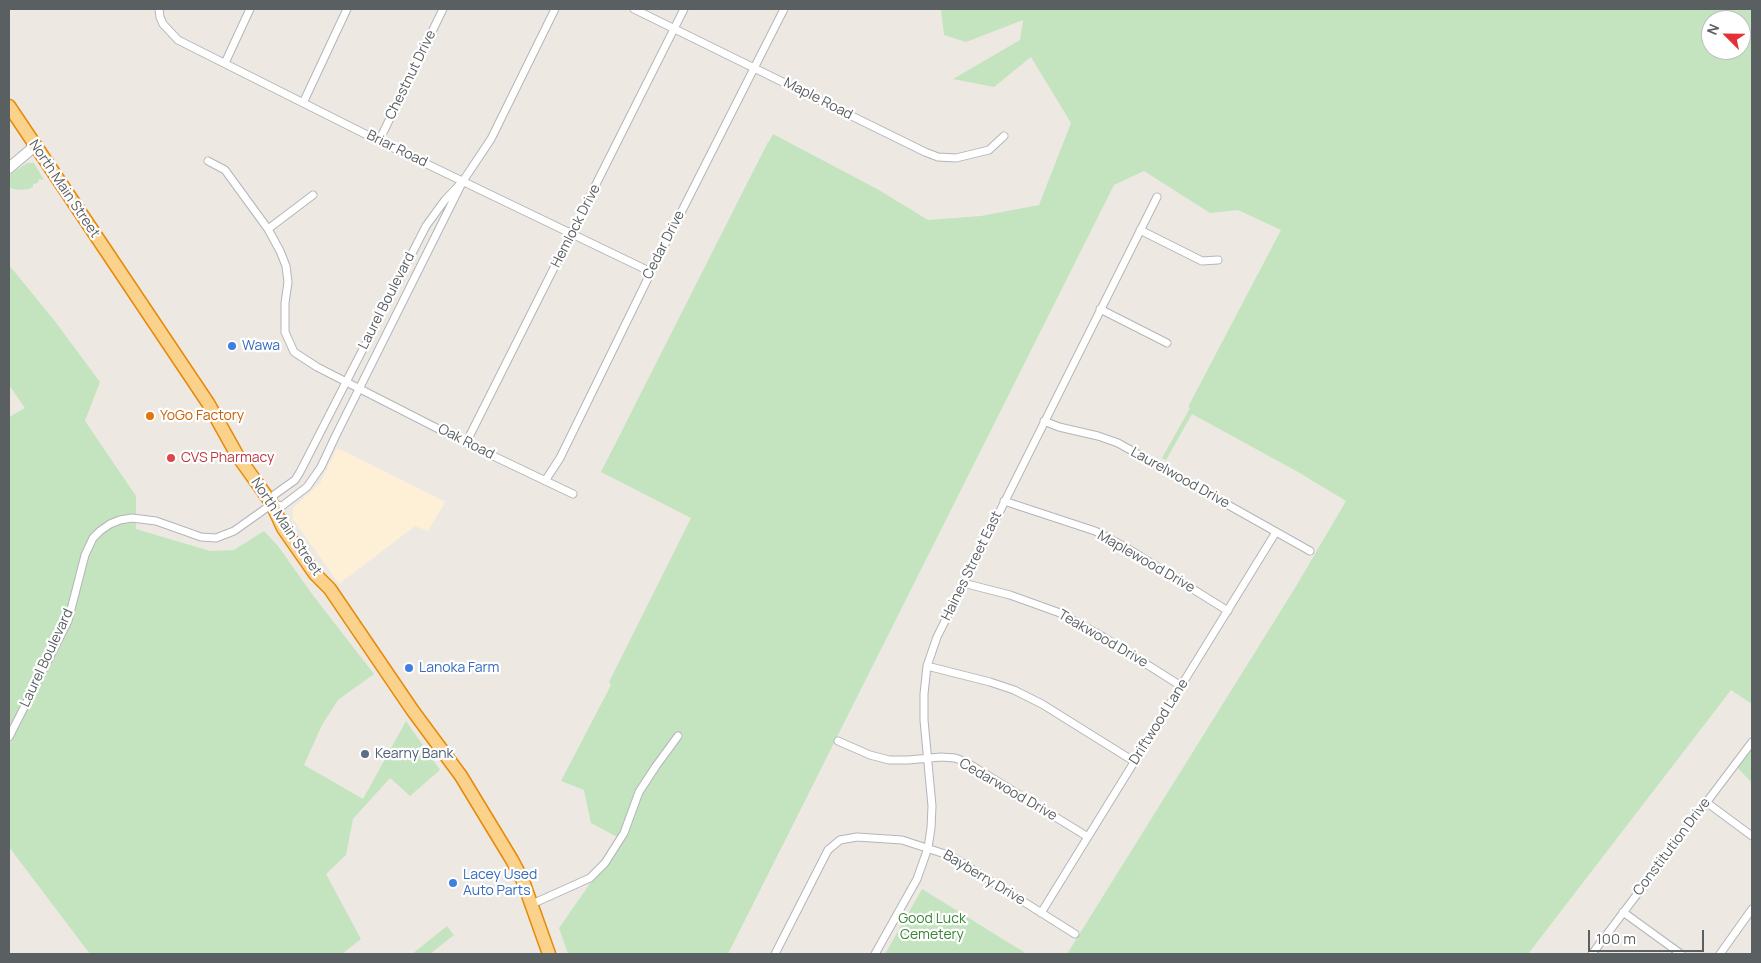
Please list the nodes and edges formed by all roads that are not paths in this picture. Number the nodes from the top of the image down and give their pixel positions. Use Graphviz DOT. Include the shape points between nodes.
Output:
graph roads {
  1 [pos="159,9"];
  2 [pos="250,9"];
  3 [pos="346,9"];
  4 [pos="443,9"];
  5 [pos="555,9"];
  6 [pos="634,9"];
  7 [pos="684,9"];
  8 [pos="784,9"];
  9 [pos="674,28"];
  10 [pos="225,63"];
  11 [pos="755,67"];
  12 [pos="303,103"];
  13 [pos="9,106"];
  14 [pos="1004,136"];
  15 [pos="379,141"];
  16 [pos="35,146"];
  17 [pos="208,161"];
  18 [pos="9,168"];
  19 [pos="463,181"];
  20 [pos="313,196"];
  21 [pos="1156,198"];
  22 [pos="268,229"];
  23 [pos="1140,230"];
  24 [pos="572,235"];
  25 [pos="1218,260"];
  26 [pos="650,272"];
  27 [pos="1100,309"];
  28 [pos="1166,343"];
  29 [pos="346,381"];
  30 [pos="360,388"];
  31 [pos="1044,421"];
  32 [pos="323,429"];
  33 [pos="336,435"];
  34 [pos="466,443"];
  35 [pos="545,481"];
  36 [pos="573,494"];
  37 [pos="1004,501"];
  38 [pos="272,504"];
  39 [pos="1276,532"];
  40 [pos="1310,552"];
  41 [pos="963,583"];
  42 [pos="1228,611"];
  43 [pos="927,666"];
  44 [pos="1181,686"];
  45 [pos="678,736"];
  46 [pos="9,737"];
  47 [pos="838,741"];
  48 [pos="1752,742"];
  49 [pos="927,758"];
  50 [pos="1135,762"];
  51 [pos="1706,802"];
  52 [pos="1752,836"];
  53 [pos="1088,837"];
  54 [pos="928,848"];
  55 [pos="532,904"];
  56 [pos="1752,909"];
  57 [pos="1623,912"];
  58 [pos="1041,913"];
  59 [pos="1075,934"];
  60 [pos="549,954"];
  61 [pos="775,954"];
  62 [pos="875,954"];
  63 [pos="1592,954"];
  64 [pos="1681,954"];
  65 [pos="1720,954"];
  1 -- 10 [label="street, Briar Road" via="164,24 178,40"];
  2 -- 10 [label="street"];
  3 -- 12 [label="street"];
  4 -- 15 [label="street, Chestnut Drive"];
  5 -- 19 [label="street, Laurel Boulevard" via="491,139"];
  6 -- 9 [label="street, Maple Road"];
  7 -- 9 [label="street, Hemlock Drive"];
  8 -- 11 [label="street, Cedar Drive"];
  9 -- 11 [label="street, Maple Road"];
  9 -- 24 [label="street, Hemlock Drive"];
  10 -- 12 [label="street, Briar Road"];
  11 -- 14 [label="street, Maple Road" via="938,157 956,158 988,150"];
  11 -- 26 [label="street, Cedar Drive"];
  12 -- 15 [label="street, Briar Road"];
  13 -- 16 [label="highway, North Main Street"];
  15 -- 19 [label="street, Briar Road"];
  16 -- 18 [label="street"];
  16 -- 38 [label="highway, North Main Street"];
  17 -- 22 [label="street, Oak Road" via="226,170"];
  19 -- 24 [label="street, Briar Road"];
  19 -- 29 [label="street, Laurel Boulevard" via="426,226"];
  19 -- 30 [label="street, Laurel Boulevard"];
  20 -- 22 [label="street"];
  21 -- 23 [label="street, Haines Street East"];
  22 -- 29 [label="street, Oak Road" via="286,266 285,332 294,352"];
  23 -- 25 [label="street" via="1202,261"];
  23 -- 27 [label="street, Haines Street East"];
  24 -- 26 [label="street, Briar Road"];
  24 -- 34 [label="street, Hemlock Drive"];
  26 -- 35 [label="street, Cedar Drive" via="560,458"];
  27 -- 28 [label="street"];
  27 -- 31 [label="street, Haines Street East"];
  29 -- 30 [label="street, Oak Road"];
  29 -- 32 [label="street, Laurel Boulevard"];
  30 -- 33 [label="street, Laurel Boulevard"];
  30 -- 34 [label="street, Oak Road"];
  31 -- 37 [label="street, Haines Street East"];
  31 -- 39 [label="street, Laurelwood Drive" via="1118,444"];
  32 -- 33 [label="street"];
  32 -- 38 [label="street, Laurel Boulevard" via="300,472 274,495"];
  33 -- 38 [label="street, Laurel Boulevard" via="307,487 282,506"];
  34 -- 35 [label="street, Oak Road"];
  35 -- 36 [label="street, Oak Road"];
  37 -- 41 [label="street, Haines Street East"];
  37 -- 42 [label="street, Maplewood Drive" via="1095,531"];
  38 -- 46 [label="street, Laurel Boulevard" via="234,531 216,538 201,537 156,522 132,518 120,520 100,531 85,555 65,628"];
  38 -- 55 [label="highway, North Main Street" via="283,528 315,574 330,589 460,776 524,881"];
  39 -- 40 [label="street, Laurelwood Drive"];
  39 -- 42 [label="street, Driftwood Lane"];
  41 -- 43 [label="street, Haines Street East"];
  41 -- 44 [label="street, Teakwood Drive" via="1060,613"];
  42 -- 44 [label="street, Driftwood Lane"];
  43 -- 49 [label="street, Haines Street East" via="924,694"];
  43 -- 50 [label="street" via="1014,690"];
  44 -- 50 [label="street, Driftwood Lane"];
  45 -- 55 [label="street" via="640,792 624,834 606,863 590,878"];
  47 -- 49 [label="street, Cedarwood Drive" via="890,760"];
  48 -- 51 [label="street, Constitution Drive"];
  49 -- 53 [label="street, Cedarwood Drive" via="955,758 966,762"];
  49 -- 54 [label="street, Haines Street East" via="932,806"];
  50 -- 53 [label="street, Driftwood Lane"];
  51 -- 52 [label="street"];
  51 -- 57 [label="street, Constitution Drive"];
  53 -- 58 [label="street, Driftwood Lane"];
  54 -- 58 [label="street, Bayberry Drive" via="951,856"];
  54 -- 61 [label="street, Bayberry Drive" via="902,840 857,837 840,840 828,850"];
  54 -- 62 [label="street, Haines Street East" via="916,879"];
  55 -- 60 [label="highway, North Main Street"];
  56 -- 65 [label="street"];
  57 -- 63 [label="street, Constitution Drive"];
  57 -- 64 [label="street"];
  58 -- 59 [label="street, Bayberry Drive"];
}
